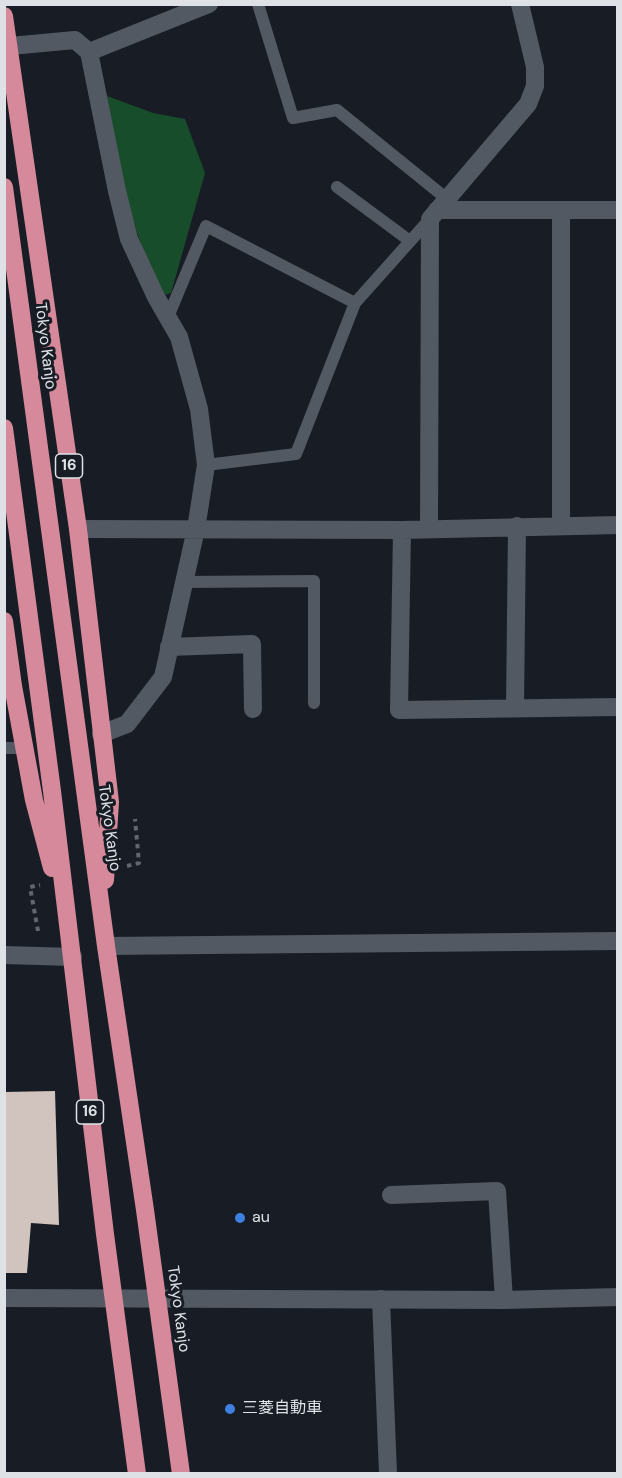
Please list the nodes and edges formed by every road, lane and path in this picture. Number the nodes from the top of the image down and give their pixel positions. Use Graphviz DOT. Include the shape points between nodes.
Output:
graph roads {
  1 [pos="209,4"];
  2 [pos="258,4"];
  3 [pos="520,4"];
  4 [pos="4,16"];
  5 [pos="10,46"];
  6 [pos="89,52"];
  7 [pos="4,187"];
  8 [pos="337,187"];
  9 [pos="438,209"];
  10 [pos="561,210"];
  11 [pos="618,210"];
  12 [pos="410,241"];
  13 [pos="355,303"];
  14 [pos="168,317"];
  15 [pos="4,428"];
  16 [pos="206,465"];
  17 [pos="618,525"];
  18 [pos="517,526"];
  19 [pos="561,526"];
  20 [pos="429,528"];
  21 [pos="78,529"];
  22 [pos="196,529"];
  23 [pos="402,530"];
  24 [pos="184,582"];
  25 [pos="4,621"];
  26 [pos="169,647"];
  27 [pos="315,703"];
  28 [pos="618,707"];
  29 [pos="515,708"];
  30 [pos="253,709"];
  31 [pos="101,734"];
  32 [pos="4,748"];
  33 [pos="24,748"];
  34 [pos="135,819"];
  35 [pos="128,866"];
  36 [pos="30,887"];
  37 [pos="102,918"];
  38 [pos="68,925"];
  39 [pos="38,931"];
  40 [pos="618,941"];
  41 [pos="106,946"];
  42 [pos="4,955"];
  43 [pos="73,957"];
  44 [pos="391,1195"];
  45 [pos="618,1297"];
  46 [pos="4,1298"];
  47 [pos="113,1298"];
  48 [pos="158,1299"];
  49 [pos="381,1299"];
  50 [pos="504,1300"];
  51 [pos="137,1473"];
  52 [pos="181,1473"];
  53 [pos="388,1473"];
  1 -- 6 [label="street"];
  2 -- 9 [label="lane" via="293,118 337,110"];
  3 -- 9 [label="street" via="535,67 528,104"];
  4 -- 5 [label="highway, 16"];
  5 -- 6 [label="street" via="75,40"];
  5 -- 21 [label="highway, 16"];
  6 -- 14 [label="street" via="129,239"];
  7 -- 37 [label="highway, Tokyo Kanjo / 16"];
  8 -- 12 [label="lane"];
  9 -- 10 [label="street"];
  9 -- 12 [label="lane"];
  9 -- 20 [label="street"];
  10 -- 11 [label="street"];
  10 -- 19 [label="street"];
  12 -- 13 [label="lane"];
  13 -- 14 [label="lane" via="206,226"];
  13 -- 16 [label="lane" via="296,454"];
  14 -- 16 [label="street" via="179,337 199,409"];
  15 -- 38 [label="highway, 16"];
  16 -- 22 [label="street"];
  17 -- 19 [label="street"];
  18 -- 19 [label="street"];
  18 -- 20 [label="street"];
  18 -- 29 [label="street"];
  20 -- 23 [label="street"];
  21 -- 22 [label="street"];
  21 -- 31 [label="highway, 16"];
  22 -- 23 [label="street"];
  22 -- 24 [label="street"];
  23 -- 29 [label="street" via="399,710"];
  24 -- 26 [label="street"];
  24 -- 27 [label="lane" via="314,581"];
  25 -- 33 [label="highway, 16"];
  26 -- 30 [label="street" via="252,644"];
  26 -- 31 [label="street" via="163,677 127,724"];
  28 -- 29 [label="street"];
  31 -- 37 [label="highway, 16" via="110,802"];
  32 -- 33 [label="lane"];
  33 -- 38 [label="highway, 16"];
  34 -- 35 [label="path" via="139,863"];
  36 -- 39 [label="path"];
  37 -- 41 [label="highway, Tokyo Kanjo / 16"];
  38 -- 43 [label="highway, 16"];
  40 -- 41 [label="street"];
  41 -- 48 [label="highway, Tokyo Kanjo / 16"];
  42 -- 43 [label="street"];
  43 -- 47 [label="highway, 16"];
  44 -- 50 [label="street" via="497,1191"];
  45 -- 50 [label="street"];
  46 -- 47 [label="street"];
  47 -- 48 [label="street"];
  47 -- 51 [label="highway, 16"];
  48 -- 49 [label="street"];
  48 -- 52 [label="highway, Tokyo Kanjo / 16"];
  49 -- 50 [label="street"];
  49 -- 53 [label="street"];
}
